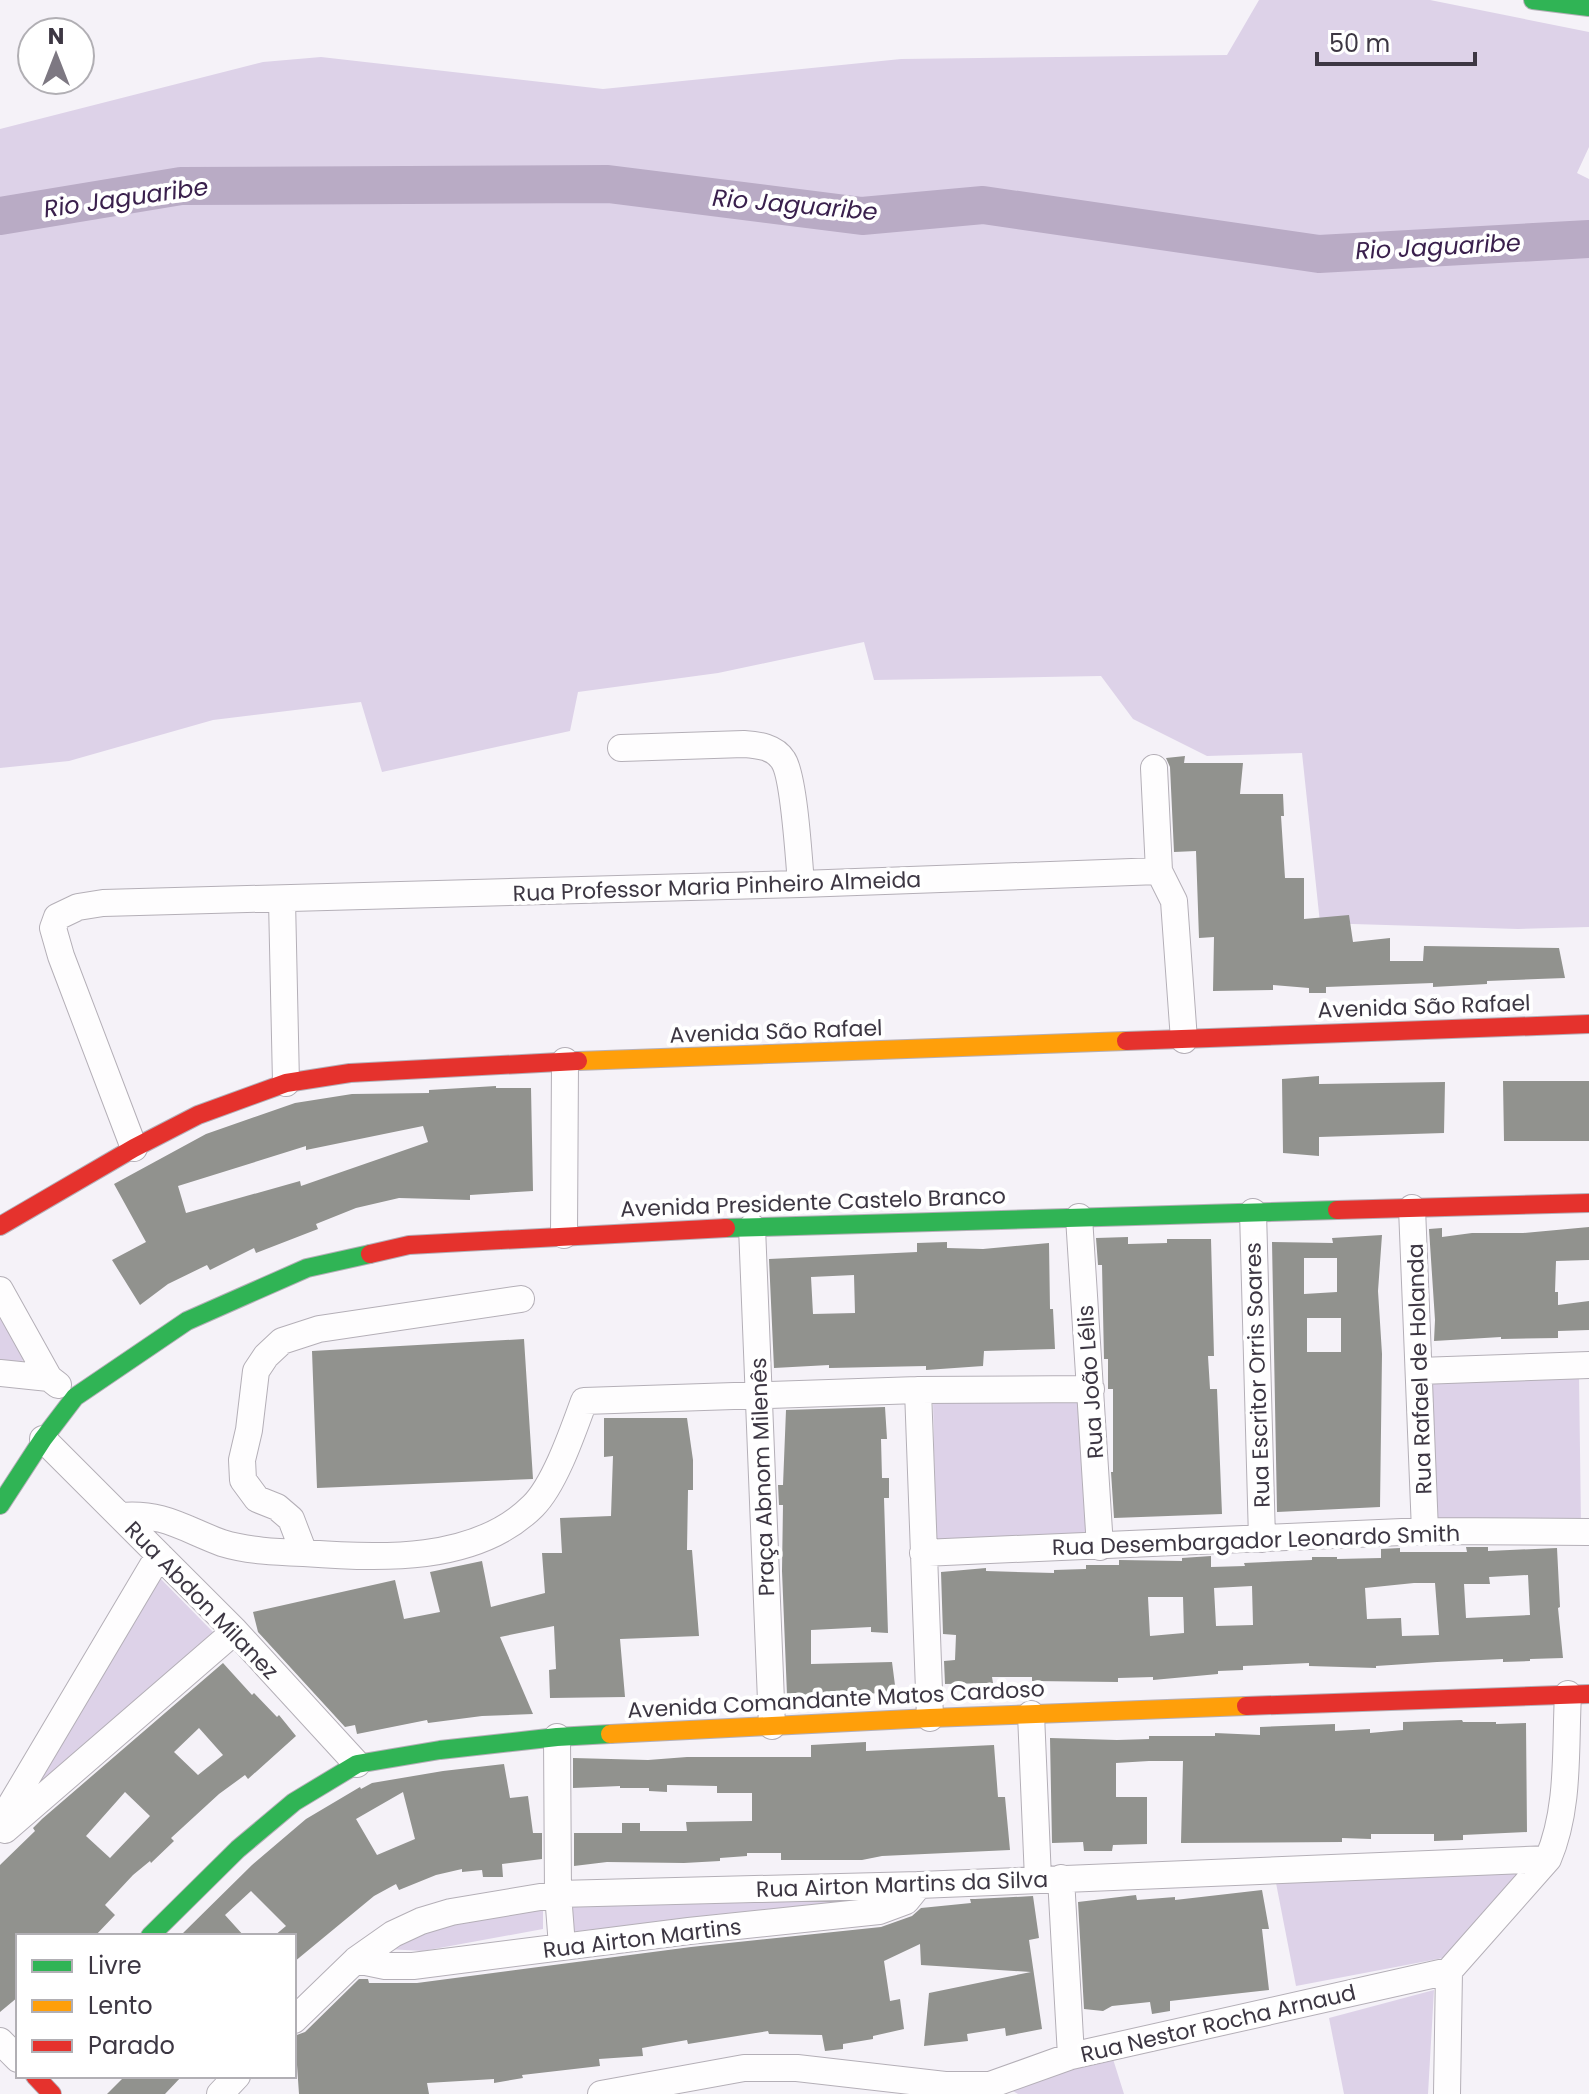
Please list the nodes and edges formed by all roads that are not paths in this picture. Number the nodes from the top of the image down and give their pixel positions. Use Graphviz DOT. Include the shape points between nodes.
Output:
graph roads {
  1 [pos="1533,0"];
  2 [pos="1589,7"];
  3 [pos="621,748"];
  4 [pos="1154,768"];
  5 [pos="1159,871"];
  6 [pos="801,884"];
  7 [pos="282,900"];
  8 [pos="1589,1024"];
  9 [pos="1184,1040"];
  10 [pos="565,1061"];
  11 [pos="286,1083"];
  12 [pos="134,1148"];
  13 [pos="1589,1203"];
  14 [pos="1412,1208"];
  15 [pos="1253,1212"];
  16 [pos="1079,1217"];
  17 [pos="0,1226"];
  18 [pos="752,1227"];
  19 [pos="564,1235"];
  20 [pos="0,1290"];
  21 [pos="521,1299"];
  22 [pos="1589,1365"];
  23 [pos="1419,1371"];
  24 [pos="0,1373"];
  25 [pos="49,1378"];
  26 [pos="1091,1389"];
  27 [pos="918,1390"];
  28 [pos="759,1396"];
  29 [pos="75,1397"];
  30 [pos="43,1439"];
  31 [pos="0,1505"];
  32 [pos="120,1516"];
  33 [pos="1425,1531"];
  34 [pos="1589,1532"];
  35 [pos="1262,1539"];
  36 [pos="1100,1547"];
  37 [pos="304,1553"];
  38 [pos="923,1553"];
  39 [pos="159,1555"];
  40 [pos="235,1631"];
  41 [pos="1578,1694"];
  42 [pos="1031,1714"];
  43 [pos="930,1718"];
  44 [pos="772,1726"];
  45 [pos="557,1737"];
  46 [pos="357,1764"];
  47 [pos="0,1823"];
  48 [pos="0,1835"];
  49 [pos="1548,1859"];
  50 [pos="1049,1879"];
  51 [pos="919,1885"];
  52 [pos="558,1894"];
  53 [pos="152,1934"];
  54 [pos="562,1946"];
  55 [pos="356,1960"];
  56 [pos="1449,1971"];
  57 [pos="296,2018"];
  58 [pos="0,2041"];
  59 [pos="1071,2056"];
  60 [pos="16,2057"];
  61 [pos="37,2078"];
  62 [pos="997,2089"];
  63 [pos="52,2094"];
  64 [pos="601,2094"];
  65 [pos="1447,2094"];
  1 -- 2 [label="main road"];
  3 -- 6 [label="street" via="744,744 776,752 789,771"];
  4 -- 5 [label="street"];
  5 -- 6 [label="street, Rua Professor Maria Pinheiro Almeida"];
  5 -- 9 [label="street" via="1174,901"];
  6 -- 7 [label="street, Rua Professor Maria Pinheiro Almeida"];
  7 -- 11 [label="street"];
  7 -- 12 [label="street, Rua Professor Maria Pinheiro Almeida" via="103,903 57,917 53,928 66,969"];
  8 -- 9 [label="main road, Avenida São Rafael"];
  9 -- 10 [label="main road, Avenida São Rafael"];
  10 -- 11 [label="main road, Avenida São Rafael" via="350,1073"];
  10 -- 19 [label="street"];
  11 -- 12 [label="main road, Avenida São Rafael" via="198,1115"];
  12 -- 17 [label="main road, Avenida São Rafael"];
  13 -- 14 [label="main road, Avenida Presidente Castelo Branco"];
  14 -- 15 [label="main road, Avenida Presidente Castelo Branco"];
  14 -- 23 [label="street, Rua Rafael de Holanda"];
  15 -- 16 [label="main road, Avenida Presidente Castelo Branco"];
  15 -- 35 [label="street, Rua Escritor Orris Soares"];
  16 -- 18 [label="main road, Avenida Presidente Castelo Branco"];
  16 -- 26 [label="street, Rua João Lélis"];
  18 -- 19 [label="main road, Avenida Presidente Castelo Branco"];
  18 -- 28 [label="street, Praça Abnom Milenês"];
  19 -- 29 [label="main road, Avenida Presidente Castelo Branco" via="409,1245 307,1268 187,1321"];
  20 -- 25 [label="street"];
  21 -- 37 [label="street" via="319,1329 282,1341 266,1356 256,1371 243,1480 257,1499 291,1519"];
  22 -- 23 [label="street"];
  23 -- 33 [label="street, Rua Rafael de Holanda"];
  24 -- 25 [label="street"];
  25 -- 29 [label="street"];
  26 -- 27 [label="street"];
  26 -- 36 [label="street, Rua João Lélis"];
  27 -- 28 [label="street"];
  27 -- 38 [label="street"];
  28 -- 37 [label="street" via="584,1401 563,1457 535,1505 502,1531 433,1551 369,1557"];
  28 -- 44 [label="street, Praça Abnom Milenês"];
  29 -- 30 [label="main road, Avenida Presidente Castelo Branco"];
  30 -- 31 [label="main road, Avenida Presidente Castelo Branco"];
  30 -- 32 [label="street, Rua Abdon Milanez"];
  32 -- 37 [label="street" via="143,1514 174,1522 225,1544"];
  32 -- 39 [label="street, Rua Abdon Milanez"];
  33 -- 34 [label="street, Rua Desembargador Leonardo Smith"];
  33 -- 35 [label="street, Rua Desembargador Leonardo Smith"];
  35 -- 36 [label="street, Rua Desembargador Leonardo Smith"];
  36 -- 38 [label="street, Rua Desembargador Leonardo Smith"];
  38 -- 43 [label="street"];
  39 -- 40 [label="street, Rua Abdon Milanez"];
  39 -- 47 [label="street"];
  40 -- 46 [label="street, Rua Abdon Milanez"];
  40 -- 48 [label="street"];
  41 -- 42 [label="main road, Avenida Comandante Matos Cardoso"];
  41 -- 49 [label="street" via="1563,1805"];
  42 -- 43 [label="main road, Avenida Comandante Matos Cardoso"];
  42 -- 50 [label="street"];
  43 -- 44 [label="main road, Avenida Comandante Matos Cardoso"];
  44 -- 45 [label="main road, Avenida Comandante Matos Cardoso"];
  45 -- 46 [label="main road, Avenida Comandante Matos Cardoso"];
  45 -- 52 [label="street"];
  46 -- 53 [label="main road, Avenida Comandante Matos Cardoso" via="294,1802"];
  49 -- 50 [label="street, Rua Airton Martins da Silva"];
  49 -- 56 [label="street"];
  50 -- 51 [label="street, Rua Airton Martins da Silva"];
  50 -- 59 [label="street"];
  51 -- 52 [label="street, Rua Airton Martins da Silva"];
  51 -- 54 [label="street, Rua Airton Martins" via="906,1901 879,1911"];
  52 -- 54 [label="street"];
  52 -- 55 [label="street, Rua Airton Martins da Silva" via="421,1921"];
  54 -- 55 [label="street, Rua Airton Martins" via="413,1966"];
  55 -- 57 [label="street, Rua Airton Martins da Silva"];
  56 -- 59 [label="street, Rua Nestor Rocha Arnaud"];
  56 -- 65 [label="street"];
  58 -- 60 [label="street"];
  59 -- 62 [label="street, Rua Nestor Rocha Arnaud"];
  61 -- 63 [label="main road"];
  62 -- 64 [label="street, Rua Nestor Rocha Arnaud" via="797,2068 744,2068"];
}
